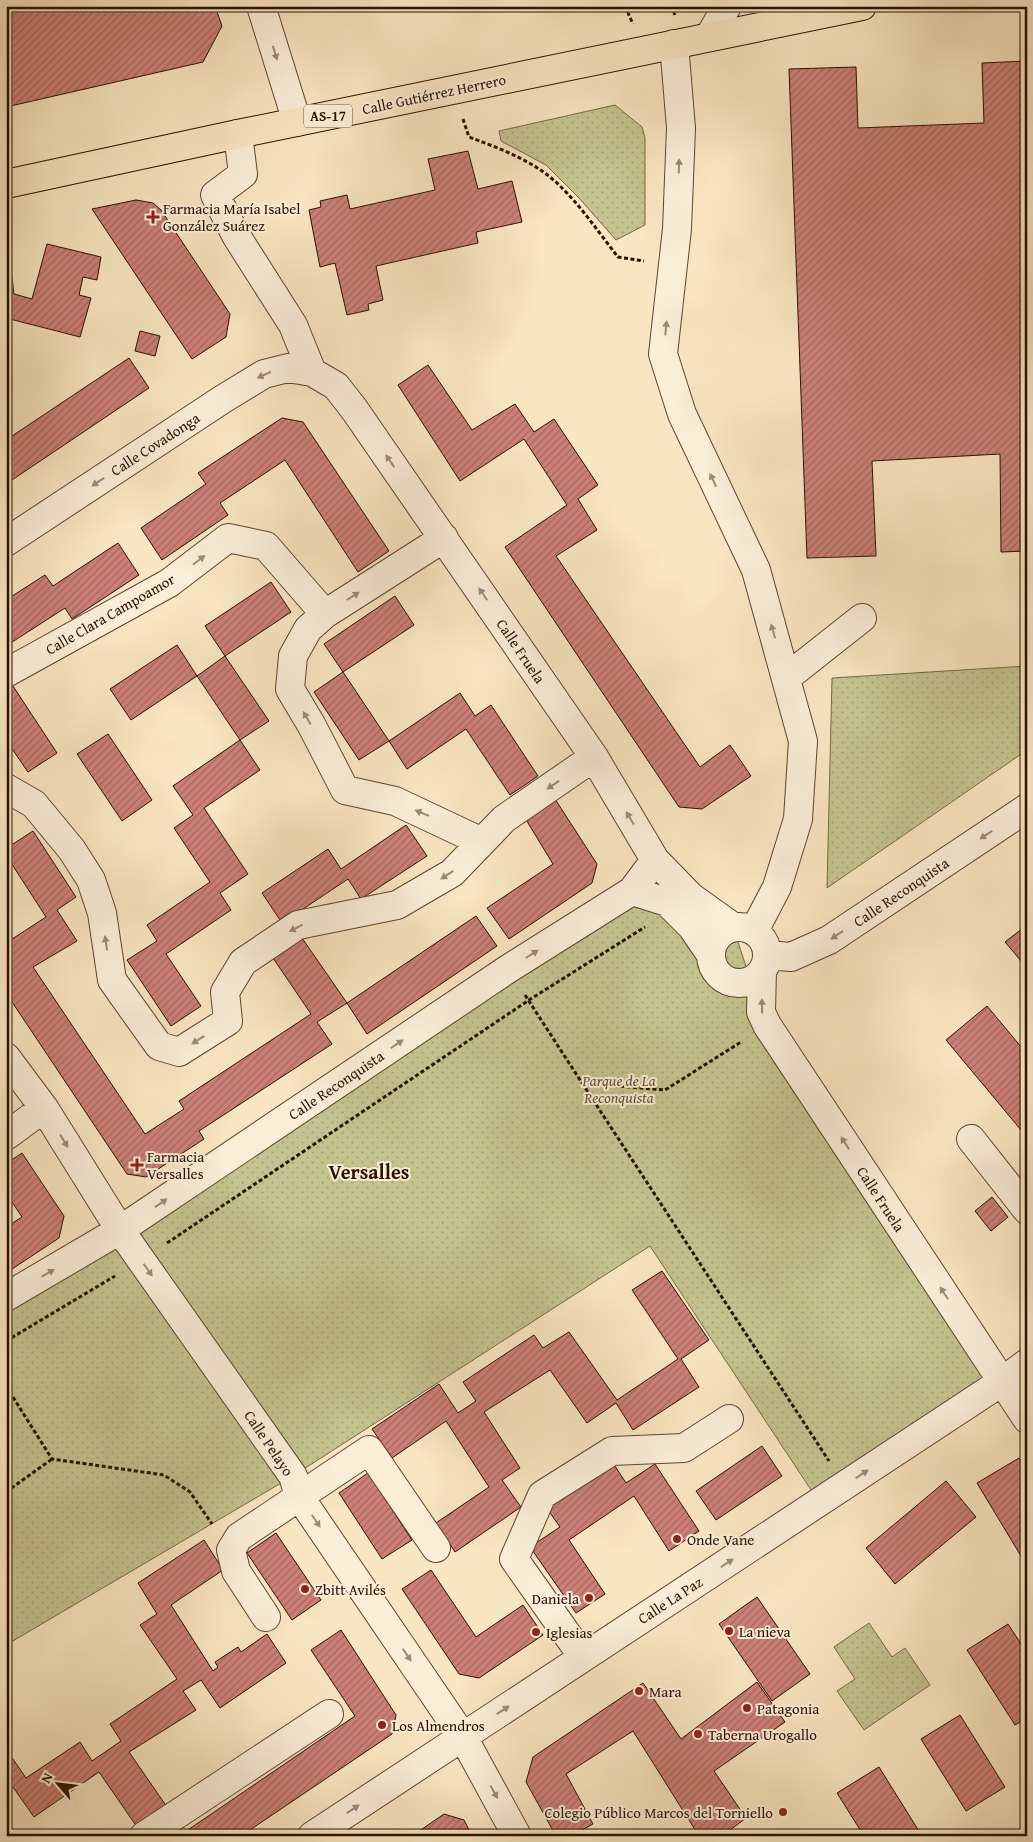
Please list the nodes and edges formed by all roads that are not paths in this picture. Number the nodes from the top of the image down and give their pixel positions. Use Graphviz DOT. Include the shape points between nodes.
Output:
graph roads {
  1 [pos="261,6"];
  2 [pos="727,6"];
  3 [pos="861,6"];
  4 [pos="709,37"];
  5 [pos="674,44"];
  6 [pos="297,122"];
  7 [pos="238,134"];
  8 [pos="6,184"];
  9 [pos="312,372"];
  10 [pos="444,538"];
  11 [pos="6,542"];
  12 [pos="324,614"];
  13 [pos="862,618"];
  14 [pos="6,673"];
  15 [pos="786,678"];
  16 [pos="594,757"];
  17 [pos="6,788"];
  18 [pos="1027,808"];
  19 [pos="482,842"];
  20 [pos="654,860"];
  21 [pos="632,891"];
  22 [pos="744,929"];
  23 [pos="711,955"];
  24 [pos="764,963"];
  25 [pos="6,1057"];
  26 [pos="44,1108"];
  27 [pos="6,1136"];
  28 [pos="971,1139"];
  29 [pos="1027,1210"];
  30 [pos="120,1230"];
  31 [pos="6,1297"];
  32 [pos="1027,1363"];
  33 [pos="1003,1382"];
  34 [pos="729,1418"];
  35 [pos="1027,1419"];
  36 [pos="299,1496"];
  37 [pos="436,1548"];
  38 [pos="266,1617"];
  39 [pos="583,1658"];
  40 [pos="328,1714"];
  41 [pos="463,1736"];
  42 [pos="156,1833"];
  43 [pos="312,1836"];
  44 [pos="517,1836"];
  1 -- 6 [label="street, one-way"];
  2 -- 4 [label="street"];
  3 -- 4 [label="main road, Calle Gutiérrez Herrero / AS-17"];
  4 -- 5 [label="main road, Calle Gutiérrez Herrero / AS-17"];
  5 -- 6 [label="main road, Calle Gutiérrez Herrero / AS-17"];
  15 -- 5 [label="street, one-way" via="756,570 682,414 663,354 677,229 680,128"];
  6 -- 7 [label="main road, Calle Gutiérrez Herrero / AS-17"];
  7 -- 8 [label="main road, Calle Gutiérrez Herrero / AS-17"];
  7 -- 9 [label="street" via="243,174 215,195 237,237 293,325"];
  10 -- 9 [label="street, Calle Fruela, one-way" via="336,386"];
  9 -- 11 [label="street, Calle Covadonga, one-way" via="288,368 264,374"];
  12 -- 10 [label="street, one-way"];
  16 -- 10 [label="street, Calle Fruela, one-way"];
  14 -- 12 [label="street, Calle Clara Campoamor, one-way" via="169,583 228,538 266,546"];
  19 -- 12 [label="street, one-way" via="395,801 345,790 290,688 293,656 308,630"];
  13 -- 15 [label="street"];
  15 -- 22 [label="street" via="803,741 798,819 777,886"];
  16 -- 19 [label="street, one-way" via="504,819"];
  20 -- 16 [label="street, Calle Fruela, one-way"];
  19 -- 17 [label="street, one-way" via="452,873 397,904 298,925 243,962 225,992 228,1020 179,1052 159,1046 112,980 102,913 91,880 72,850 34,804"];
  18 -- 24 [label="street, Calle Reconquista, one-way" via="829,940 790,957"];
  20 -- 21 [label="street, Calle Reconquista"];
  20 -- 22 [label="street, Calle Fruela" via="692,897"];
  21 -- 23 [label="street" via="667,902 692,928"];
  30 -- 21 [label="street, Calle Reconquista, one-way" via="508,969"];
  22 -- 23 [label="street" via="717,937"];
  22 -- 24 [label="street" via="762,939 767,949"];
  23 -- 24 [label="street" via="720,976 731,982 754,979"];
  33 -- 24 [label="street, Calle Fruela, one-way" via="766,1025 761,1012"];
  25 -- 26 [label="street, Calle Pelayo"];
  26 -- 27 [label="street"];
  26 -- 30 [label="street, Calle Pelayo, one-way"];
  28 -- 29 [label="street"];
  31 -- 30 [label="street, Calle Reconquista, one-way"];
  30 -- 36 [label="street, Calle Pelayo, one-way" via="293,1476"];
  32 -- 33 [label="street, Calle La Paz"];
  33 -- 35 [label="street, Calle Fruela"];
  39 -- 33 [label="street, Calle La Paz, one-way"];
  34 -- 39 [label="street" via="684,1448 612,1451 542,1495 514,1559"];
  36 -- 37 [label="street" via="369,1450"];
  36 -- 38 [label="street" via="239,1537 231,1550 236,1570"];
  36 -- 41 [label="street, Calle Pelayo, one-way"];
  41 -- 39 [label="street, Calle La Paz, one-way"];
  40 -- 42 [label="street"];
  43 -- 41 [label="street, Calle La Paz, one-way"];
  41 -- 44 [label="street, Calle Pelayo, one-way"];
}
